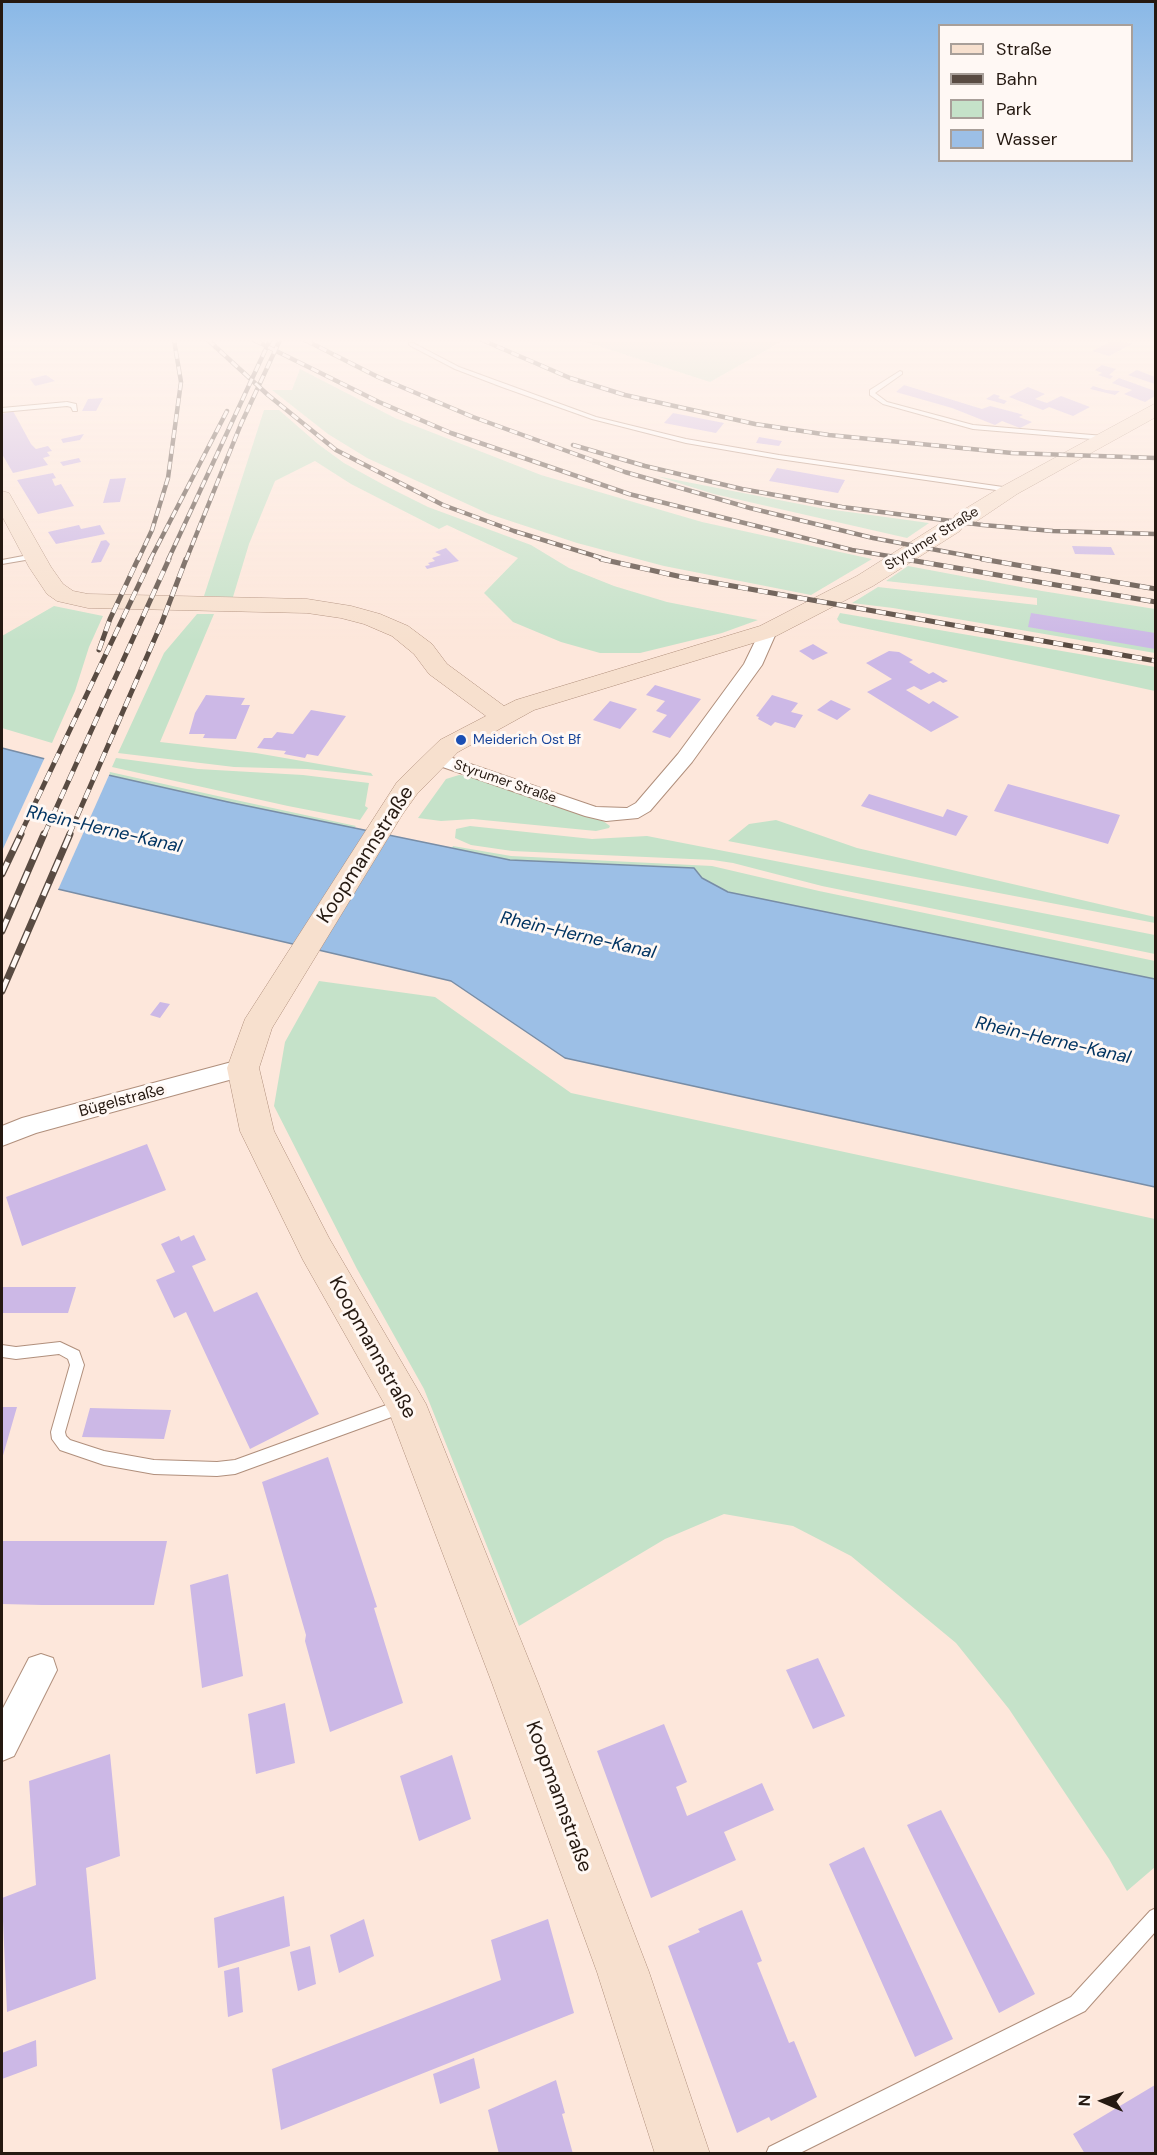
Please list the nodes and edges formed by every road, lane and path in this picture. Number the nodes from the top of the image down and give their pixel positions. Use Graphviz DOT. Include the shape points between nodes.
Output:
graph roads {
  1 [pos="684,441"];
  2 [pos="1099,441"];
  3 [pos="1010,490"];
  4 [pos="2,497"];
  5 [pos="34,556"];
  6 [pos="2,562"];
  7 [pos="768,631"];
  8 [pos="513,710"];
  9 [pos="435,758"];
  10 [pos="243,1068"];
  11 [pos="2,1136"];
  12 [pos="2,1351"];
  13 [pos="406,1404"];
  14 [pos="41,1670"];
  15 [pos="2,1744"];
  16 [pos="1155,1917"];
  17 [pos="683,2154"];
  18 [pos="776,2154"];
  1 -- 3 [label="lane" via="779,458"];
  2 -- 3 [label="street, Styrumer Straße"];
  3 -- 7 [label="street, Styrumer Straße" via="865,581"];
  4 -- 5 [label="street"];
  5 -- 6 [label="lane"];
  5 -- 8 [label="street" via="55,589 65,596 88,601 307,606 372,619 400,631 423,649 438,669"];
  7 -- 8 [label="street, Styrumer Straße"];
  7 -- 9 [label="street, Styrumer Straße" via="753,665 685,758 643,807 631,814 606,816 592,812"];
  8 -- 9 [label="street, Koopmannstraße"];
  9 -- 10 [label="street, Koopmannstraße" via="390,812 256,1026"];
  10 -- 11 [label="street, Bügelstraße"];
  10 -- 13 [label="street, Koopmannstraße" via="257,1131 316,1249"];
  12 -- 13 [label="lane" via="60,1348 74,1355 76,1365 59,1439 65,1445 104,1458 154,1467 235,1467"];
  13 -- 17 [label="street, Koopmannstraße" via="623,1972"];
  14 -- 15 [label="street"];
  16 -- 18 [label="lane" via="1077,2004"];
}
